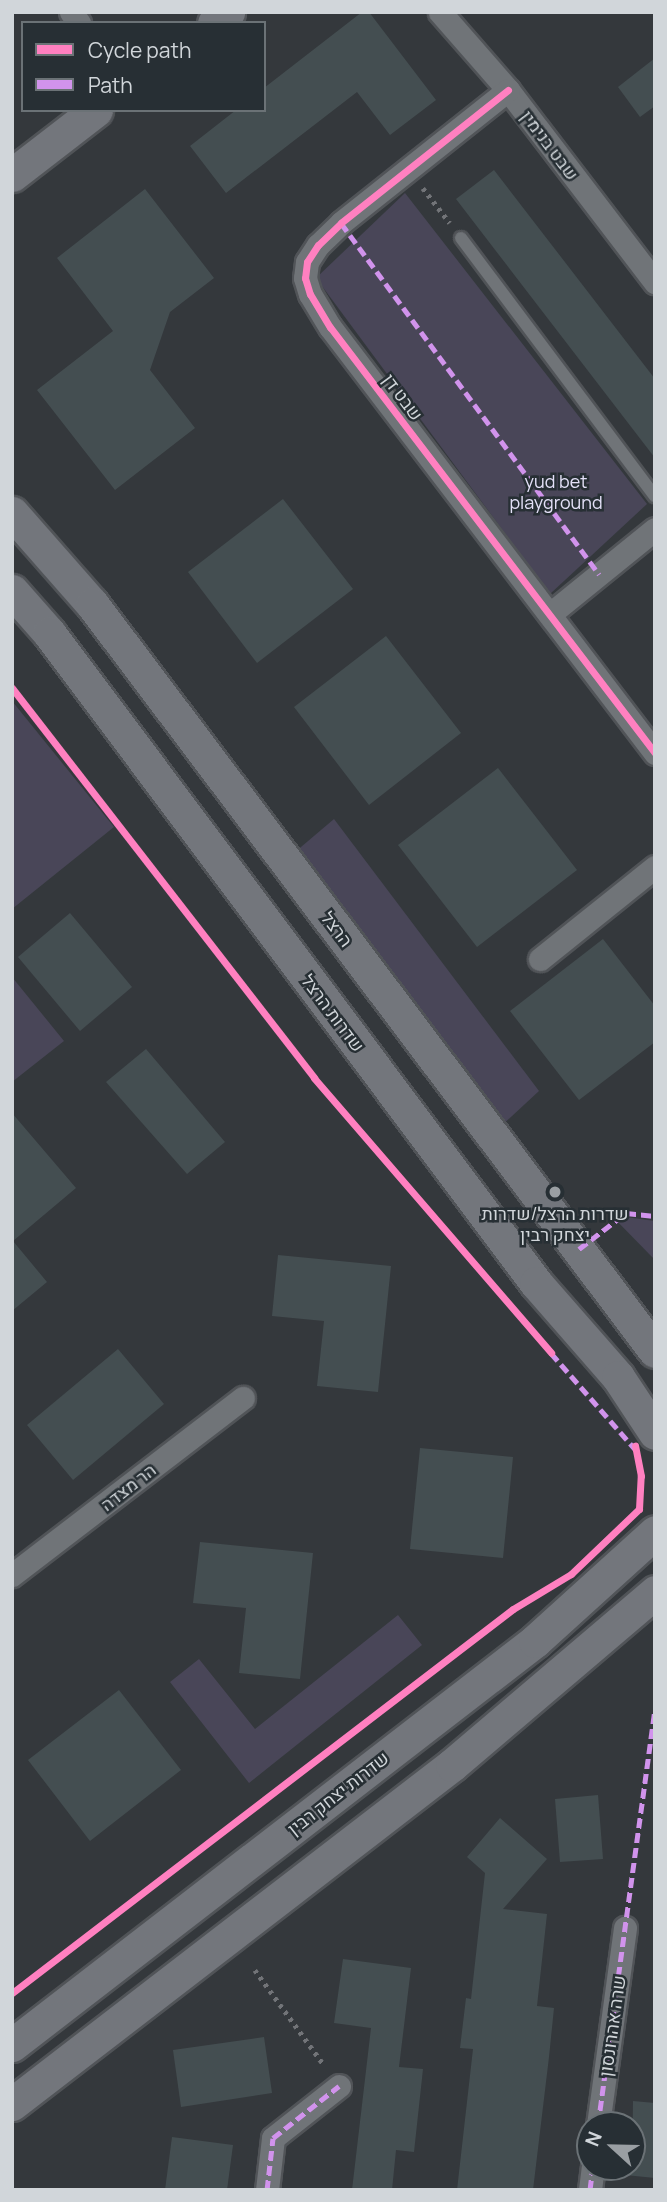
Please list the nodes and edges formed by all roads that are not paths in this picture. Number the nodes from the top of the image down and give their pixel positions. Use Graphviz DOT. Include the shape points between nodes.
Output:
graph roads {
  1 [pos="440,12"];
  2 [pos="508,90"];
  3 [pos="93,112"];
  4 [pos="12,175"];
  5 [pos="461,238"];
  6 [pos="655,282"];
  7 [pos="655,496"];
  8 [pos="12,513"];
  9 [pos="655,529"];
  10 [pos="12,591"];
  11 [pos="550,614"];
  12 [pos="655,753"];
  13 [pos="655,867"];
  14 [pos="540,959"];
  15 [pos="655,1351"];
  16 [pos="243,1398"];
  17 [pos="655,1433"];
  18 [pos="655,1532"];
  19 [pos="12,1575"];
  20 [pos="655,1592"];
  21 [pos="625,1928"];
  22 [pos="12,2045"];
  23 [pos="339,2086"];
  24 [pos="12,2104"];
  25 [pos="600,2111"];
  26 [pos="267,2190"];
  1 -- 2 [label="street, שבט בנימין"];
  2 -- 6 [label="street, שבט בנימין"];
  2 -- 11 [label="street, שבט דן" via="341,223 318,245 307,262 305,278 330,327"];
  3 -- 4 [label="main road"];
  5 -- 7 [label="lane"];
  8 -- 15 [label="main road, הרצל" via="92,604"];
  9 -- 11 [label="street"];
  10 -- 17 [label="main road, שדרות הרצל" via="49,634 536,1283 618,1377"];
  11 -- 12 [label="street, שבט דן"];
  13 -- 14 [label="street"];
  16 -- 19 [label="street, הר מצדה"];
  18 -- 22 [label="main road, שדרות יצחק רבין" via="535,1641"];
  20 -- 24 [label="main road" via="452,1765"];
  21 -- 25 [label="street, שרה אהרונסון"];
  23 -- 26 [label="street" via="273,2138"];
}
